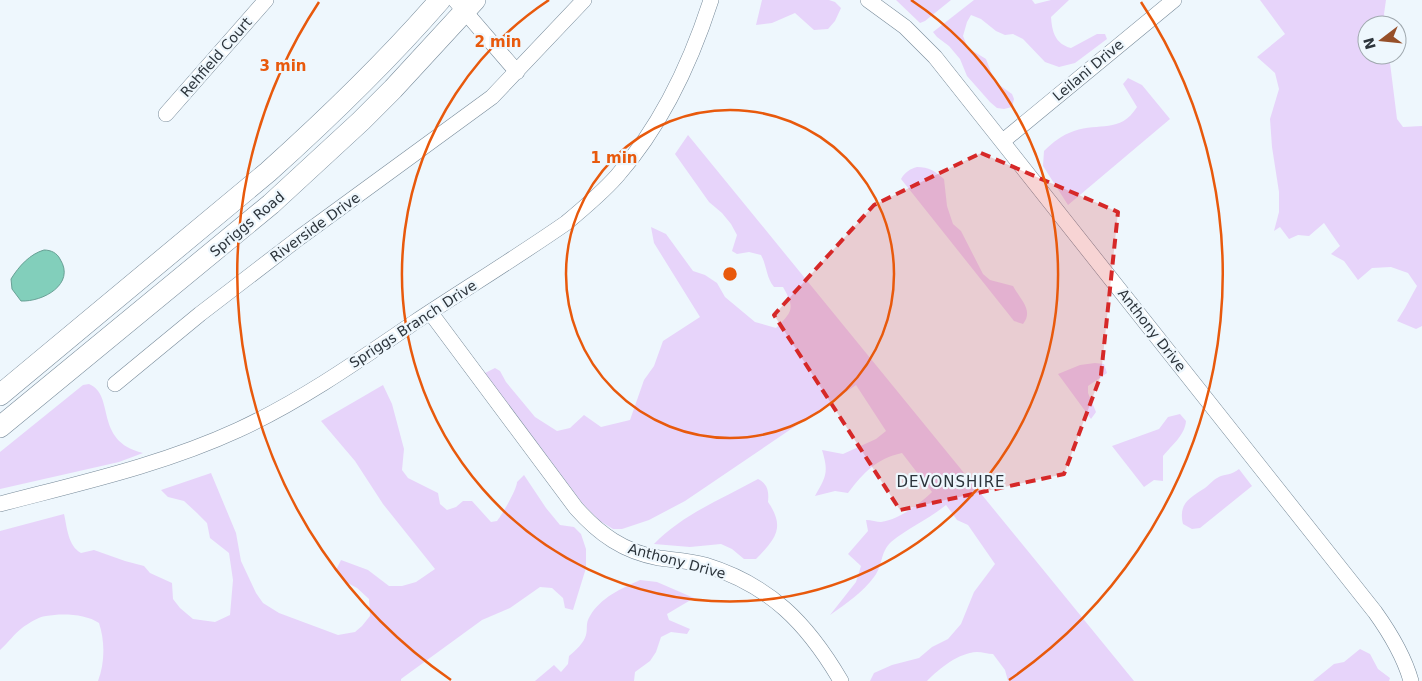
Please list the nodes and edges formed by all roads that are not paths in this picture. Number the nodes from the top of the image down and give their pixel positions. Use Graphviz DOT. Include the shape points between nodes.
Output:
graph roads {
  1 [pos="266,0"];
  2 [pos="440,0"];
  3 [pos="584,0"];
  4 [pos="711,0"];
  5 [pos="868,0"];
  6 [pos="1174,0"];
  7 [pos="465,4"];
  8 [pos="517,72"];
  9 [pos="166,114"];
  10 [pos="1003,141"];
  11 [pos="430,312"];
  12 [pos="115,384"];
  13 [pos="0,394"];
  14 [pos="0,427"];
  15 [pos="0,504"];
  16 [pos="841,681"];
  17 [pos="1411,681"];
  1 -- 9 [label="street, Rehfield Court"];
  2 -- 13 [label="main road, Spriggs Road" via="299,144"];
  3 -- 8 [label="street, Riverside Drive"];
  4 -- 11 [label="street, Spriggs Branch Drive" via="673,92 638,151 617,176 566,223"];
  5 -- 10 [label="street, Anthony Drive" via="918,38"];
  6 -- 10 [label="street, Leilani Drive"];
  7 -- 8 [label="street"];
  7 -- 14 [label="main road, Spriggs Road" via="393,89 334,148 235,234"];
  8 -- 12 [label="street, Riverside Drive" via="492,97 299,238"];
  10 -- 17 [label="street, Anthony Drive" via="1375,612 1389,633"];
  11 -- 15 [label="street, Spriggs Branch Drive" via="292,402 239,430 148,465"];
  11 -- 16 [label="street, Anthony Drive" via="590,524 606,537 634,551 703,565 754,585 807,630"];
}
